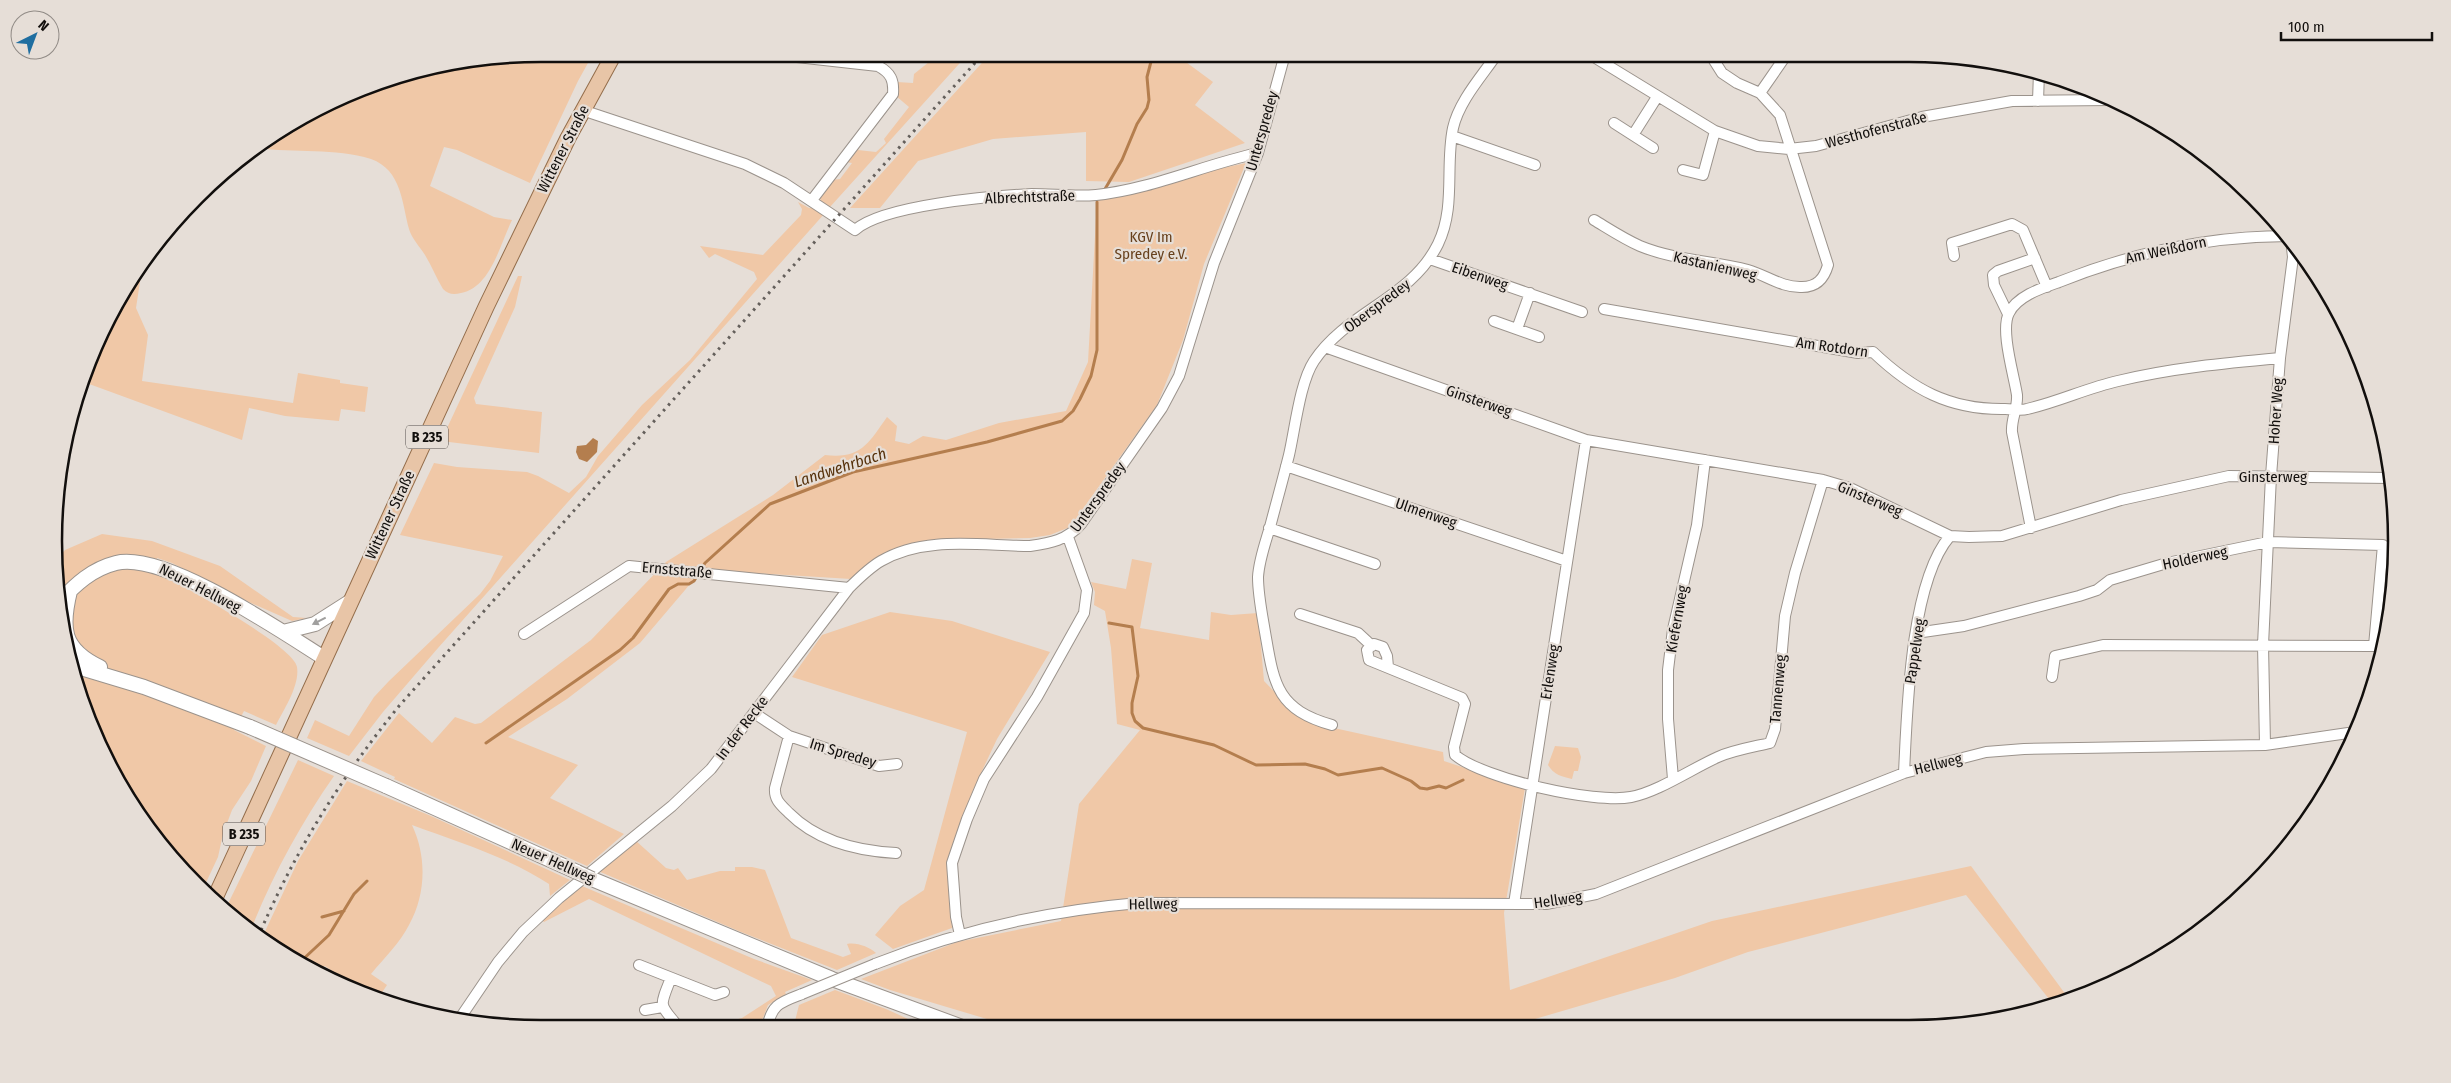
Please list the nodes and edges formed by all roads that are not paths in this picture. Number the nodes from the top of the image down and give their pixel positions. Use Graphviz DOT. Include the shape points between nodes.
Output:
graph roads {
  1 [pos="609,62"];
  2 [pos="838,62"];
  3 [pos="1283,62"];
  4 [pos="1491,62"];
  5 [pos="1602,62"];
  6 [pos="1715,62"];
  7 [pos="1781,62"];
  8 [pos="2039,81"];
  9 [pos="1760,93"];
  10 [pos="1657,97"];
  11 [pos="2038,100"];
  12 [pos="2095,100"];
  13 [pos="582,110"];
  14 [pos="1614,123"];
  15 [pos="1715,131"];
  16 [pos="1634,135"];
  17 [pos="1452,136"];
  18 [pos="1653,148"];
  19 [pos="1789,149"];
  20 [pos="1258,153"];
  21 [pos="1535,165"];
  22 [pos="1683,170"];
  23 [pos="812,200"];
  24 [pos="1594,220"];
  25 [pos="2283,241"];
  26 [pos="2292,253"];
  27 [pos="1954,256"];
  28 [pos="2035,258"];
  29 [pos="1430,259"];
  30 [pos="2047,286"];
  31 [pos="1530,293"];
  32 [pos="1604,309"];
  33 [pos="1582,312"];
  34 [pos="2008,314"];
  35 [pos="1494,321"];
  36 [pos="1517,329"];
  37 [pos="1539,337"];
  38 [pos="1325,347"];
  39 [pos="2280,358"];
  40 [pos="2015,409"];
  41 [pos="1586,440"];
  42 [pos="1705,460"];
  43 [pos="1286,466"];
  44 [pos="2271,476"];
  45 [pos="2384,478"];
  46 [pos="1823,480"];
  47 [pos="1270,528"];
  48 [pos="2031,528"];
  49 [pos="1950,536"];
  50 [pos="1068,537"];
  51 [pos="2268,542"];
  52 [pos="1567,560"];
  53 [pos="1375,564"];
  54 [pos="848,588"];
  55 [pos="70,590"];
  56 [pos="66,594"];
  57 [pos="351,601"];
  58 [pos="67,606"];
  59 [pos="1300,614"];
  60 [pos="283,632"];
  61 [pos="1916,633"];
  62 [pos="524,634"];
  63 [pos="2263,645"];
  64 [pos="1372,646"];
  65 [pos="76,651"];
  66 [pos="324,658"];
  67 [pos="1388,667"];
  68 [pos="80,669"];
  69 [pos="2052,677"];
  70 [pos="144,687"];
  71 [pos="754,713"];
  72 [pos="1332,725"];
  73 [pos="2348,733"];
  74 [pos="789,736"];
  75 [pos="2265,745"];
  76 [pos="898,764"];
  77 [pos="1904,773"];
  78 [pos="1673,779"];
  79 [pos="1534,786"];
  80 [pos="896,853"];
  81 [pos="217,893"];
  82 [pos="1514,904"];
  83 [pos="960,934"];
  84 [pos="639,965"];
  85 [pos="671,978"];
  86 [pos="724,992"];
  87 [pos="662,1007"];
  88 [pos="645,1010"];
  89 [pos="463,1013"];
  90 [pos="932,1017"];
  91 [pos="673,1020"];
  92 [pos="769,1020"];
  93 [pos="935,1020"];
  94 [pos="941,1020"];
  1 -- 13 [label="main road, Wittener Straße / B 235"];
  2 -- 23 [label="street" via="878,66 893,79 893,94"];
  3 -- 20 [label="street, Unterspredey"];
  4 -- 17 [label="street, Oberspredey" via="1460,107"];
  5 -- 10 [label="street, Westhofenstraße"];
  6 -- 9 [label="street" via="1722,73"];
  7 -- 9 [label="street"];
  8 -- 11 [label="street"];
  9 -- 19 [label="street" via="1780,114"];
  10 -- 15 [label="street, Westhofenstraße"];
  10 -- 16 [label="street"];
  11 -- 12 [label="street, Westhofenstraße"];
  11 -- 19 [label="street, Westhofenstraße" via="2012,100 1950,111 1816,146"];
  13 -- 23 [label="street, Albrechtstraße" via="729,157"];
  13 -- 57 [label="main road, Wittener Straße / B 235" via="486,307"];
  14 -- 16 [label="street"];
  15 -- 19 [label="street, Westhofenstraße" via="1758,146"];
  15 -- 22 [label="street" via="1703,175"];
  16 -- 18 [label="street"];
  17 -- 21 [label="street"];
  17 -- 29 [label="street, Oberspredey" via="1448,218"];
  19 -- 24 [label="street, Kastanienweg" via="1828,265 1824,278 1817,284 1803,287 1784,285 1751,271 1665,254 1641,247"];
  20 -- 23 [label="street, Albrechtstraße" via="1225,160 1148,186 1096,195 1031,194 958,202 880,217 855,230"];
  20 -- 50 [label="street, Unterspredey" via="1214,263 1183,366 1172,391 1093,509"];
  25 -- 30 [label="street, Am Weißdorn" via="2255,236 2204,241 2134,255"];
  26 -- 39 [label="street, Hoher Weg"];
  27 -- 28 [label="street" via="1952,243 2012,224 2023,230"];
  28 -- 30 [label="street"];
  28 -- 34 [label="street" via="1993,275 1994,285"];
  29 -- 31 [label="street, Eibenweg"];
  29 -- 38 [label="street, Oberspredey" via="1413,280 1360,316"];
  30 -- 34 [label="street, Am Weißdorn" via="2016,302"];
  31 -- 33 [label="street, Eibenweg"];
  31 -- 36 [label="street"];
  32 -- 40 [label="street, Am Rotdorn" via="1858,353 1873,352 1896,374 1932,396 1958,405"];
  34 -- 40 [label="street" via="2006,328 2017,398"];
  35 -- 36 [label="street"];
  36 -- 37 [label="street"];
  38 -- 41 [label="street, Ginsterweg"];
  38 -- 43 [label="street, Oberspredey" via="1307,376"];
  39 -- 40 [label="street, Am Rotdorn" via="2180,368 2116,381 2025,410"];
  39 -- 44 [label="street, Hoher Weg"];
  40 -- 48 [label="street" via="2011,420 2012,432"];
  41 -- 42 [label="street, Ginsterweg"];
  41 -- 52 [label="street, Erlenweg"];
  42 -- 46 [label="street, Ginsterweg"];
  42 -- 78 [label="street, Kiefernweg" via="1697,525 1673,629 1668,670"];
  43 -- 47 [label="street, Oberspredey"];
  43 -- 52 [label="street, Ulmenweg"];
  44 -- 45 [label="street, Ginsterweg"];
  44 -- 48 [label="street, Ginsterweg" via="2229,476 2166,489 2098,506"];
  44 -- 51 [label="street, Hoher Weg"];
  46 -- 49 [label="street, Ginsterweg" via="1850,488"];
  46 -- 78 [label="street, Tannenweg" via="1785,616 1775,729 1770,743 1721,756"];
  47 -- 53 [label="street"];
  47 -- 72 [label="street, Oberspredey" via="1258,577 1272,672 1286,701 1299,713"];
  48 -- 49 [label="street, Ginsterweg" via="1992,537"];
  49 -- 61 [label="street, Pappelweg" via="1942,546 1927,582"];
  50 -- 54 [label="street, In der Recke" via="1030,546 958,543 911,550 882,560"];
  50 -- 83 [label="street, Unterspredey" via="1087,590 1084,613 1037,697 984,779 966,819 952,863"];
  51 -- 61 [label="street, Holderweg" via="2167,563 2110,580 2097,590 2079,596 1964,626"];
  51 -- 63 [label="street, Hoher Weg"];
  51 -- 63 [label="street, Holderweg" via="2383,545 2374,646"];
  52 -- 79 [label="street, Erlenweg"];
  54 -- 62 [label="street, Ernststraße" via="629,566"];
  54 -- 71 [label="street, In der Recke"];
  55 -- 56 [label="main road, Neuer Hellweg"];
  55 -- 58 [label="main road, Neuer Hellweg"];
  55 -- 60 [label="main road, Neuer Hellweg" via="84,576 117,562 152,564 196,583"];
  57 -- 60 [label="main road, one-way" via="315,624"];
  57 -- 66 [label="main road, Wittener Straße / B 235"];
  59 -- 64 [label="street" via="1358,633"];
  60 -- 66 [label="main road, Neuer Hellweg"];
  61 -- 77 [label="street, Pappelweg" via="1907,700"];
  63 -- 69 [label="street" via="2103,646 2055,656"];
  63 -- 75 [label="street, Hoher Weg"];
  64 -- 67 [label="street" via="1383,647"];
  64 -- 67 [label="street" via="1367,650 1370,660"];
  65 -- 70 [label="main road, Neuer Hellweg" via="85,660"];
  66 -- 81 [label="main road, Wittener Straße / B 235"];
  67 -- 79 [label="street, Tannenweg" via="1462,698 1465,704 1454,747 1455,756 1473,767"];
  68 -- 70 [label="main road, Neuer Hellweg"];
  70 -- 90 [label="main road, Neuer Hellweg, bridge" via="250,727 592,879"];
  71 -- 74 [label="street, Im Spredey"];
  71 -- 89 [label="street, In der Recke" via="724,754 692,788 558,898 524,932 498,962"];
  73 -- 75 [label="street, Hellweg"];
  74 -- 76 [label="street, Im Spredey" via="879,766"];
  74 -- 80 [label="street, Im Spredey" via="775,788 778,802 819,837 876,852"];
  75 -- 77 [label="street, Hellweg" via="2024,749 1986,752"];
  77 -- 82 [label="street, Hellweg" via="1596,894 1546,904"];
  78 -- 79 [label="street, Tannenweg" via="1632,797 1615,798"];
  79 -- 82 [label="street, Erlenweg"];
  82 -- 83 [label="street, Hellweg" via="1138,903 1044,914"];
  83 -- 92 [label="street, Hellweg, bridge" via="802,994 774,1008"];
  84 -- 85 [label="street"];
  85 -- 86 [label="street" via="715,995"];
  85 -- 87 [label="street"];
  87 -- 88 [label="street"];
  87 -- 91 [label="street"];
  90 -- 93 [label="main road"];
  90 -- 94 [label="main road, Neuer Hellweg"];
}
